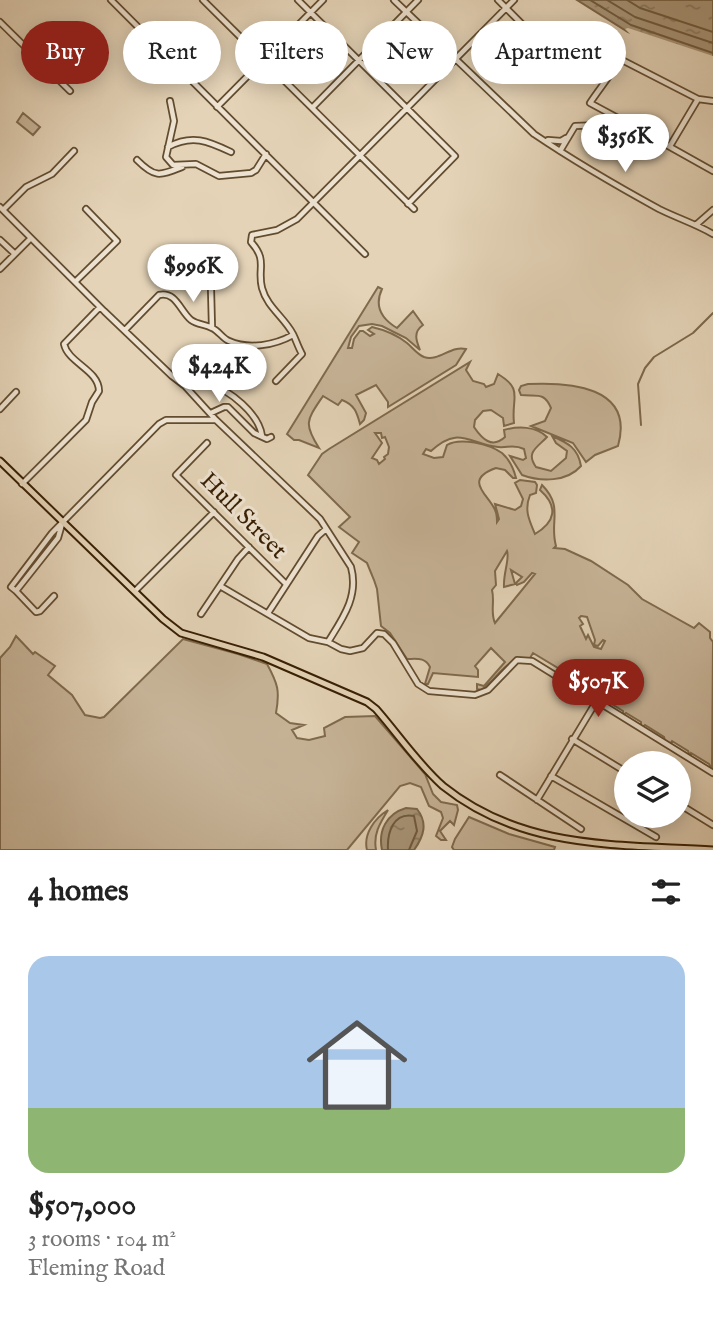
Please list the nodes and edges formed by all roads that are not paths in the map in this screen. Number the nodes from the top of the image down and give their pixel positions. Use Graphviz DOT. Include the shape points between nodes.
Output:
graph roads {
  1 [pos="111,0"];
  2 [pos="203,0"];
  3 [pos="298,0"];
  4 [pos="323,0"];
  5 [pos="394,0"];
  6 [pos="418,0"];
  7 [pos="498,0"];
  8 [pos="514,0"];
  9 [pos="506,8"];
  10 [pos="406,12"];
  11 [pos="311,13"];
  12 [pos="303,21"];
  13 [pos="415,21"];
  14 [pos="519,21"];
  15 [pos="0,22"];
  16 [pos="235,32"];
  17 [pos="457,58"];
  18 [pos="359,60"];
  19 [pos="457,62"];
  20 [pos="240,84"];
  21 [pos="288,84"];
  22 [pos="432,84"];
  23 [pos="69,91"];
  24 [pos="698,99"];
  25 [pos="170,101"];
  26 [pos="713,101"];
  27 [pos="217,107"];
  28 [pos="312,108"];
  29 [pos="408,108"];
  30 [pos="629,124"];
  31 [pos="569,137"];
  32 [pos="540,138"];
  33 [pos="670,146"];
  34 [pos="168,147"];
  35 [pos="559,151"];
  36 [pos="74,152"];
  37 [pos="232,152"];
  38 [pos="266,154"];
  39 [pos="360,156"];
  40 [pos="137,160"];
  41 [pos="189,164"];
  42 [pos="713,171"];
  43 [pos="314,201"];
  44 [pos="408,204"];
  45 [pos="1,208"];
  46 [pos="86,209"];
  47 [pos="414,209"];
  48 [pos="713,210"];
  49 [pos="697,225"];
  50 [pos="713,234"];
  51 [pos="30,239"];
  52 [pos="0,240"];
  53 [pos="15,254"];
  54 [pos="365,254"];
  55 [pos="0,269"];
  56 [pos="76,281"];
  57 [pos="211,289"];
  58 [pos="100,307"];
  59 [pos="212,328"];
  60 [pos="125,330"];
  61 [pos="293,335"];
  62 [pos="181,382"];
  63 [pos="200,382"];
  64 [pos="276,382"];
  65 [pos="16,392"];
  66 [pos="0,409"];
  67 [pos="211,413"];
  68 [pos="216,420"];
  69 [pos="262,436"];
  70 [pos="271,437"];
  71 [pos="207,443"];
  72 [pos="0,461"];
  73 [pos="22,484"];
  74 [pos="214,512"];
  75 [pos="62,523"];
  76 [pos="326,529"];
  77 [pos="249,547"];
  78 [pos="286,584"];
  79 [pos="219,586"];
  80 [pos="135,591"];
  81 [pos="16,592"];
  82 [pos="54,596"];
  83 [pos="268,613"];
  84 [pos="201,614"];
  85 [pos="328,642"];
  86 [pos="596,702"];
  87 [pos="572,738"];
  88 [pos="614,764"];
  89 [pos="713,773"];
  90 [pos="500,775"];
  91 [pos="551,776"];
  92 [pos="537,800"];
  93 [pos="691,811"];
  94 [pos="713,825"];
  95 [pos="582,829"];
  96 [pos="656,837"];
  97 [pos="713,850"];
  1 -- 27 [label="street"];
  2 -- 16 [label="street"];
  3 -- 11 [label="street"];
  4 -- 11 [label="street"];
  5 -- 10 [label="street"];
  6 -- 10 [label="street"];
  7 -- 9 [label="street"];
  8 -- 9 [label="street"];
  9 -- 14 [label="street"];
  9 -- 17 [label="street"];
  10 -- 13 [label="street"];
  10 -- 18 [label="street"];
  11 -- 12 [label="street"];
  11 -- 18 [label="street"];
  15 -- 23 [label="street"];
  18 -- 28 [label="street"];
  18 -- 29 [label="street"];
  19 -- 32 [label="street"];
  20 -- 27 [label="street"];
  21 -- 28 [label="street"];
  22 -- 29 [label="street"];
  24 -- 26 [label="street"];
  24 -- 30 [label="street" via="620,59 590,103"];
  24 -- 33 [label="street"];
  25 -- 34 [label="street" via="174,121"];
  27 -- 38 [label="street"];
  28 -- 39 [label="street"];
  29 -- 39 [label="street"];
  29 -- 44 [label="street" via="455,156"];
  30 -- 31 [label="street" via="575,127"];
  30 -- 33 [label="street"];
  31 -- 32 [label="street"];
  31 -- 35 [label="street"];
  32 -- 35 [label="street"];
  33 -- 42 [label="street"];
  34 -- 37 [label="street" via="198,139"];
  34 -- 41 [label="street" via="169,162"];
  35 -- 49 [label="street"];
  36 -- 45 [label="street" via="52,174 26,187"];
  38 -- 41 [label="street" via="251,173 229,176"];
  38 -- 43 [label="street"];
  39 -- 43 [label="street"];
  39 -- 44 [label="street"];
  40 -- 41 [label="street" via="156,175"];
  43 -- 54 [label="street"];
  43 -- 61 [label="street" via="289,225 251,238 263,261 262,288"];
  44 -- 47 [label="street"];
  45 -- 51 [label="street"];
  46 -- 56 [label="street" via="117,241"];
  48 -- 49 [label="street"];
  49 -- 50 [label="street"];
  51 -- 53 [label="street"];
  51 -- 56 [label="street"];
  52 -- 53 [label="street"];
  53 -- 55 [label="street"];
  56 -- 58 [label="street"];
  57 -- 59 [label="street"];
  58 -- 60 [label="street"];
  58 -- 73 [label="street" via="64,344 98,381 99,391 86,420"];
  59 -- 60 [label="street" via="197,324 165,293"];
  59 -- 61 [label="street" via="239,343 268,345"];
  60 -- 62 [label="street"];
  61 -- 64 [label="street" via="302,354"];
  62 -- 63 [label="street"];
  62 -- 63 [label="street" via="183,363 190,358 202,370"];
  62 -- 67 [label="street"];
  63 -- 69 [label="street" via="246,408"];
  65 -- 66 [label="street"];
  67 -- 68 [label="street"];
  67 -- 69 [label="street" via="228,408"];
  68 -- 75 [label="street" via="166,420 159,424"];
  68 -- 76 [label="street"];
  69 -- 70 [label="street"];
  71 -- 74 [label="street, Hull Street" via="176,475"];
  72 -- 73 [label="main road"];
  73 -- 75 [label="main road"];
  74 -- 77 [label="street, Hull Street"];
  74 -- 80 [label="street"];
  75 -- 80 [label="main road"];
  75 -- 81 [label="street" via="58,538"];
  75 -- 81 [label="street" via="11,587"];
  76 -- 78 [label="street"];
  76 -- 85 [label="street" via="353,575 349,608"];
  77 -- 78 [label="street, Hull Street"];
  77 -- 79 [label="street"];
  78 -- 83 [label="street"];
  79 -- 83 [label="street"];
  79 -- 84 [label="street"];
  80 -- 97 [label="main road" via="181,633 263,657 366,702 441,784 506,826 590,844"];
  81 -- 82 [label="street" via="37,612"];
  83 -- 85 [label="street" via="309,638"];
  85 -- 86 [label="street" via="350,651 363,648 377,633 384,634 418,684 429,691 475,695 488,690 517,660 526,659"];
  86 -- 87 [label="street"];
  86 -- 89 [label="street"];
  87 -- 88 [label="street"];
  87 -- 91 [label="street"];
  90 -- 92 [label="street"];
  91 -- 92 [label="street"];
  91 -- 96 [label="street"];
  92 -- 95 [label="street"];
  93 -- 94 [label="street"];
}
